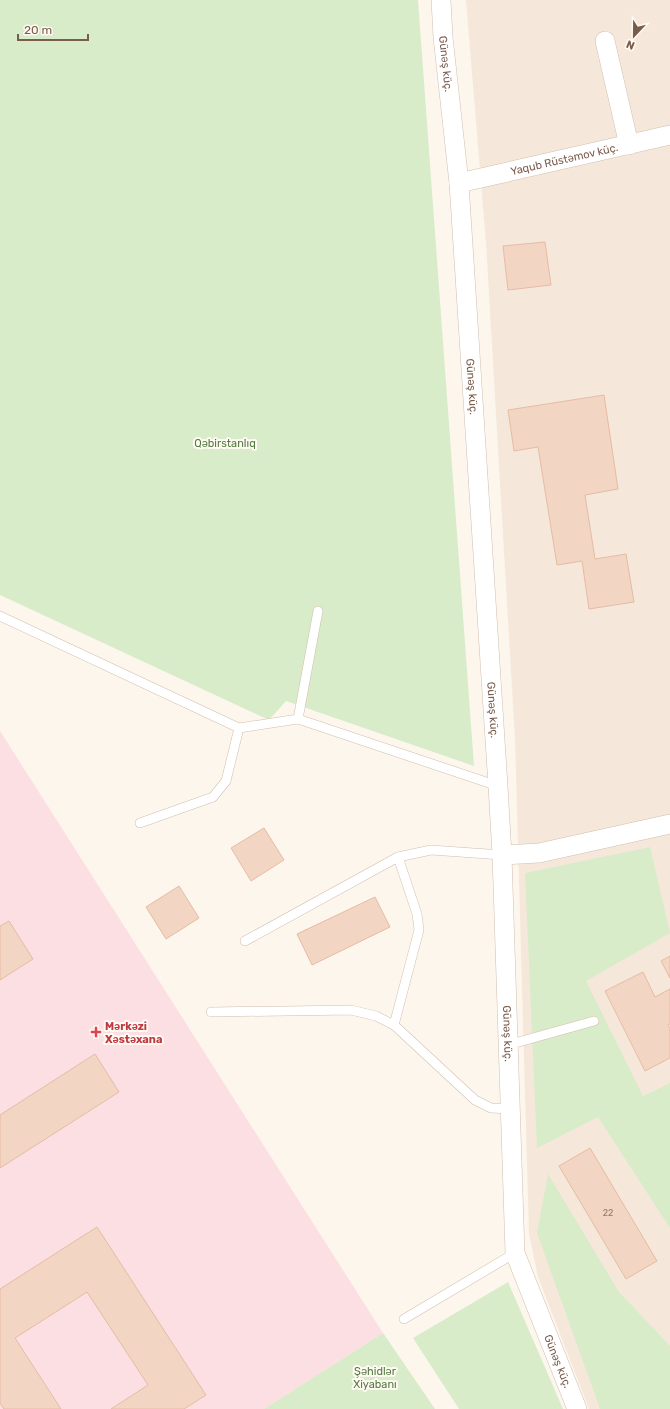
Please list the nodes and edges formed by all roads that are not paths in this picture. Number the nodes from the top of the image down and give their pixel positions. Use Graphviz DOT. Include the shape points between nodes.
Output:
graph roads {
  1 [pos="441,0"];
  2 [pos="605,41"];
  3 [pos="670,135"];
  4 [pos="629,145"];
  5 [pos="459,183"];
  6 [pos="318,611"];
  7 [pos="0,616"];
  8 [pos="298,718"];
  9 [pos="240,728"];
  10 [pos="498,786"];
  11 [pos="140,823"];
  12 [pos="670,824"];
  13 [pos="502,855"];
  14 [pos="398,857"];
  15 [pos="244,941"];
  16 [pos="211,1012"];
  17 [pos="594,1021"];
  18 [pos="394,1025"];
  19 [pos="508,1046"];
  20 [pos="510,1109"];
  21 [pos="515,1253"];
  22 [pos="404,1319"];
  23 [pos="577,1409"];
  1 -- 5 [label="street, Günəş küç."];
  2 -- 4 [label="street"];
  3 -- 4 [label="street, Yaqub Rüstəmov küç."];
  4 -- 5 [label="street, Yaqub Rüstəmov küç."];
  5 -- 10 [label="street, Günəş küç."];
  6 -- 8 [label="lane"];
  7 -- 9 [label="lane"];
  8 -- 9 [label="lane"];
  8 -- 10 [label="lane"];
  9 -- 11 [label="lane" via="226,781 213,797"];
  10 -- 13 [label="street, Günəş küç."];
  12 -- 13 [label="street" via="540,853"];
  13 -- 14 [label="lane" via="430,850"];
  13 -- 19 [label="street, Günəş küç."];
  14 -- 15 [label="lane"];
  14 -- 18 [label="lane" via="417,914 419,930"];
  16 -- 18 [label="lane" via="351,1010 376,1016"];
  17 -- 19 [label="lane"];
  18 -- 20 [label="lane" via="474,1100 491,1108"];
  19 -- 20 [label="street, Günəş küç."];
  20 -- 21 [label="street, Günəş küç."];
  21 -- 22 [label="lane"];
  21 -- 23 [label="street, Günəş küç."];
}
